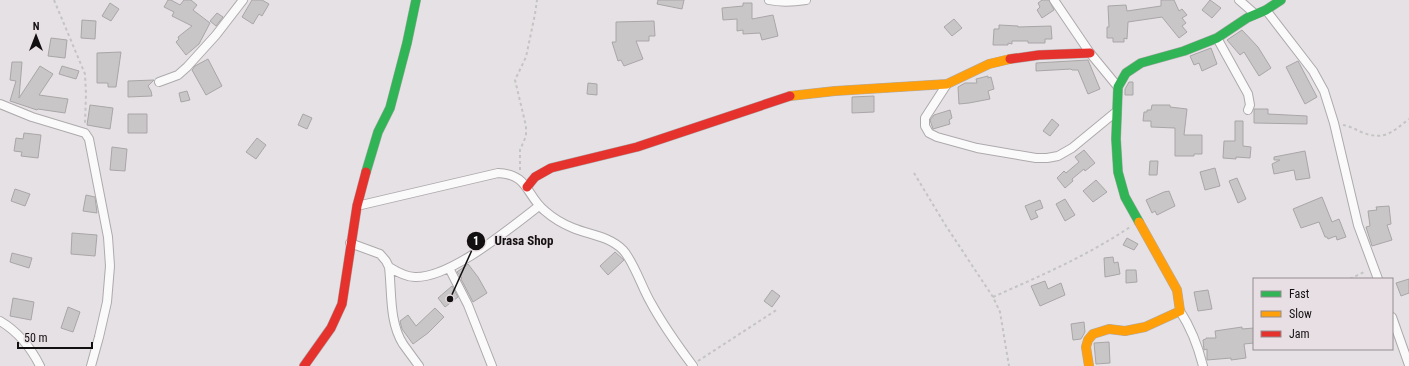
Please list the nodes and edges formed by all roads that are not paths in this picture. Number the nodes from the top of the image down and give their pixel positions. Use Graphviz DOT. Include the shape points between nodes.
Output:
graph roads {
  1 [pos="243,0"];
  2 [pos="416,0"];
  3 [pos="769,0"];
  4 [pos="806,0"];
  5 [pos="1054,0"];
  6 [pos="1239,0"];
  7 [pos="1281,0"];
  8 [pos="1266,10"];
  9 [pos="1255,14"];
  10 [pos="1217,38"];
  11 [pos="1090,53"];
  12 [pos="159,82"];
  13 [pos="947,84"];
  14 [pos="1118,87"];
  15 [pos="0,104"];
  16 [pos="1248,110"];
  17 [pos="1117,111"];
  18 [pos="524,184"];
  19 [pos="357,206"];
  20 [pos="539,206"];
  21 [pos="350,243"];
  22 [pos="389,267"];
  23 [pos="449,268"];
  24 [pos="1378,278"];
  25 [pos="1180,311"];
  26 [pos="0,321"];
  27 [pos="1393,321"];
  28 [pos="692,365"];
  29 [pos="1409,365"];
  30 [pos="40,366"];
  31 [pos="91,366"];
  32 [pos="304,366"];
  33 [pos="420,366"];
  34 [pos="492,366"];
  35 [pos="1089,366"];
  36 [pos="1203,366"];
  1 -- 12 [label="street" via="216,35 178,75"];
  2 -- 19 [label="street" via="390,108 378,132"];
  3 -- 4 [label="street"];
  5 -- 11 [label="street"];
  6 -- 9 [label="street"];
  7 -- 8 [label="street"];
  8 -- 9 [label="street"];
  8 -- 24 [label="street" via="1313,71 1324,91 1358,225"];
  9 -- 10 [label="street"];
  10 -- 14 [label="street" via="1184,52 1141,63 1126,72"];
  10 -- 16 [label="street" via="1248,94"];
  11 -- 13 [label="street" via="1007,60 972,71"];
  11 -- 14 [label="street"];
  13 -- 17 [label="street" via="925,118 925,126 929,133 977,148 1036,158 1058,156 1072,148"];
  13 -- 18 [label="street" via="791,96 637,147 551,168"];
  14 -- 17 [label="street"];
  15 -- 31 [label="street" via="85,133 90,139 108,237 110,266 107,302"];
  17 -- 25 [label="street" via="1118,172 1125,197 1177,290"];
  18 -- 19 [label="street" via="514,175 498,173"];
  18 -- 20 [label="street"];
  19 -- 21 [label="street"];
  20 -- 23 [label="street" via="487,245"];
  20 -- 28 [label="street" via="553,218 572,228 597,235 623,250 666,330"];
  21 -- 22 [label="street" via="380,254"];
  21 -- 32 [label="street" via="342,304 332,328"];
  22 -- 23 [label="street" via="414,277 428,276"];
  22 -- 33 [label="street" via="396,329 402,343"];
  23 -- 34 [label="street" via="468,305"];
  25 -- 35 [label="street" via="1145,327 1125,331 1109,329 1093,334 1086,347"];
  25 -- 36 [label="street" via="1190,327"];
  26 -- 30 [label="street" via="9,326 25,343"];
  27 -- 29 [label="street"];
}
